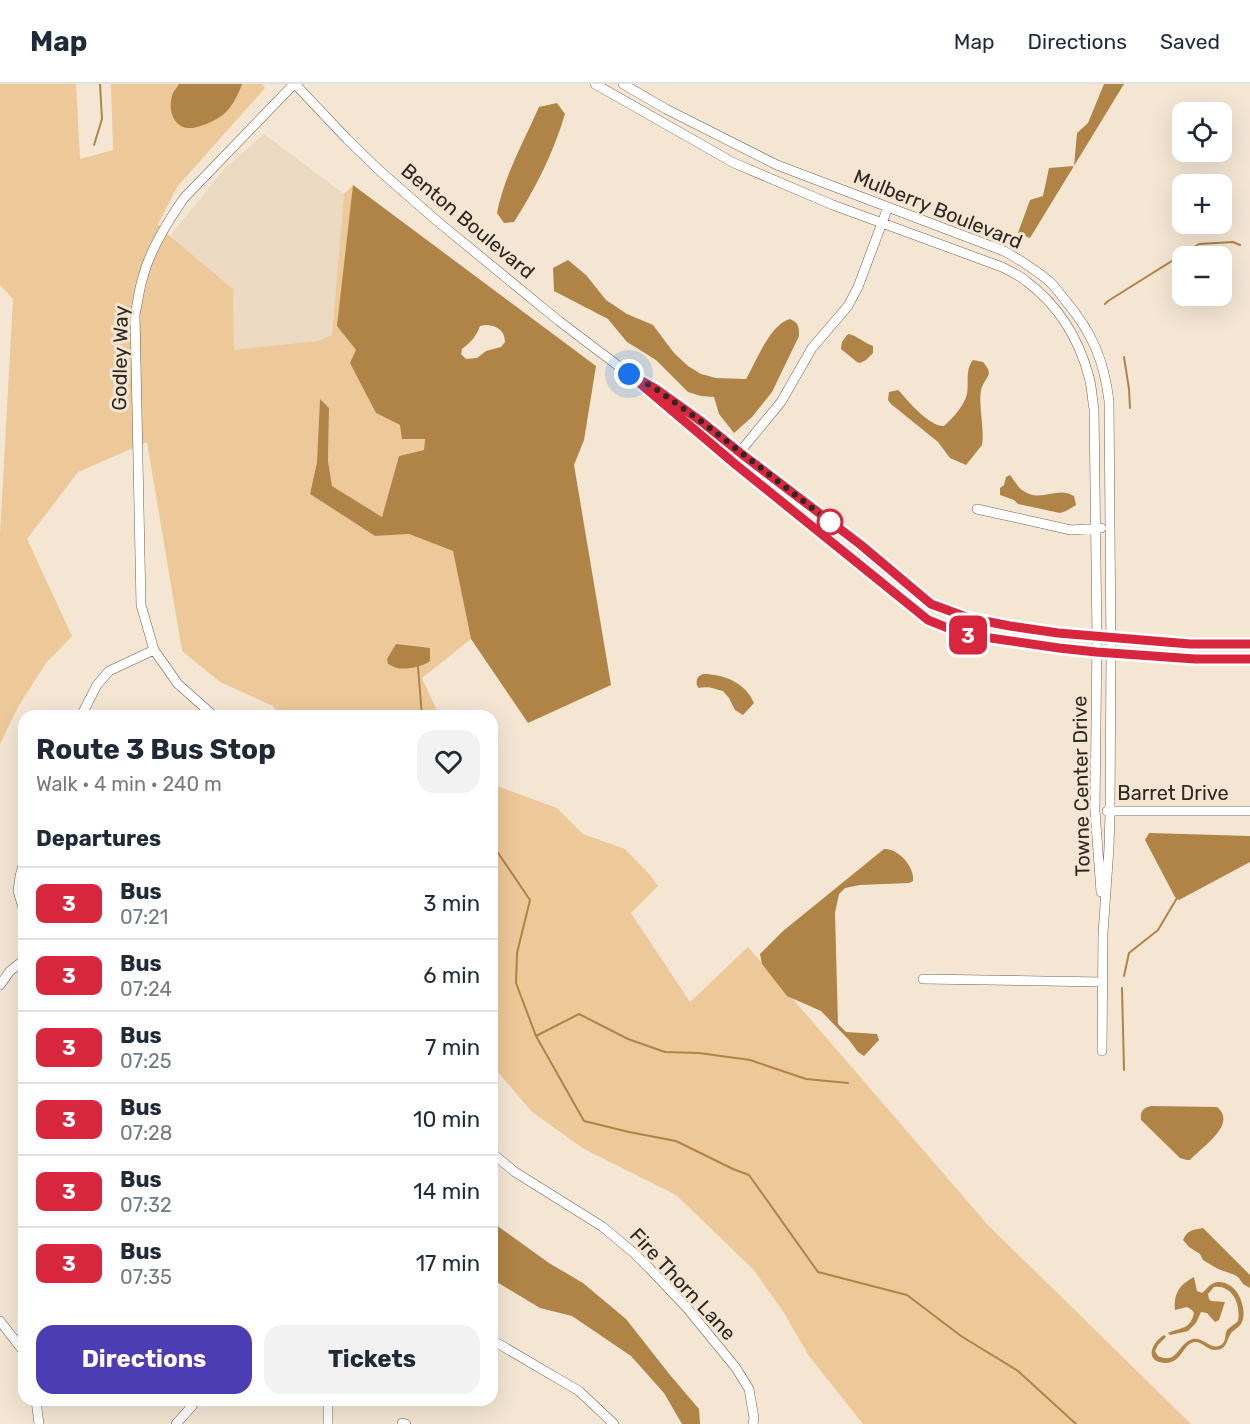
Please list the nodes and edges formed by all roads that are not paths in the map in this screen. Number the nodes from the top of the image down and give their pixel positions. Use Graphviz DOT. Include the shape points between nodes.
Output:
graph roads {
  1 [pos="595,84"];
  2 [pos="623,84"];
  3 [pos="300,86"];
  4 [pos="888,207"];
  5 [pos="882,224"];
  6 [pos="629,374"];
  7 [pos="739,453"];
  8 [pos="977,509"];
  9 [pos="1095,528"];
  10 [pos="1110,528"];
  11 [pos="1096,637"];
  12 [pos="1111,638"];
  13 [pos="1250,644"];
  14 [pos="154,650"];
  15 [pos="1096,652"];
  16 [pos="1112,653"];
  17 [pos="1250,659"];
  18 [pos="84,710"];
  19 [pos="207,710"];
  20 [pos="1095,811"];
  21 [pos="1250,811"];
  22 [pos="1110,812"];
  23 [pos="1103,933"];
  24 [pos="18,965"];
  25 [pos="923,979"];
  26 [pos="1102,982"];
  27 [pos="0,985"];
  28 [pos="1102,1051"];
  29 [pos="498,1158"];
  30 [pos="0,1321"];
  31 [pos="18,1344"];
  32 [pos="498,1344"];
  33 [pos="37,1406"];
  34 [pos="192,1406"];
  35 [pos="328,1406"];
  36 [pos="39,1424"];
  37 [pos="176,1424"];
  38 [pos="328,1424"];
  39 [pos="614,1424"];
  40 [pos="753,1424"];
  1 -- 5 [label="street, Mulberry Boulevard" via="717,155"];
  2 -- 4 [label="street, Mulberry Boulevard" via="777,165"];
  3 -- 6 [label="street, Benton Boulevard" via="347,139 415,202"];
  3 -- 14 [label="street, Godley Way" via="184,198 143,275 135,314 140,572 141,605"];
  4 -- 5 [label="street"];
  4 -- 10 [label="street, Mulberry Boulevard" via="987,244 1025,263 1050,282 1077,314 1092,338 1107,388"];
  5 -- 7 [label="street" via="848,306 812,348 781,402"];
  5 -- 9 [label="street, Mulberry Boulevard" via="1017,275 1046,298 1072,332 1090,379 1094,409"];
  6 -- 7 [label="street, Benton Boulevard" via="702,422"];
  6 -- 15 [label="street, Benton Boulevard" via="928,620 963,634"];
  7 -- 11 [label="street, Benton Boulevard" via="861,545 931,604 969,618"];
  8 -- 9 [label="street" via="1071,530"];
  9 -- 10 [label="street"];
  9 -- 11 [label="street, Mulberry Boulevard"];
  10 -- 12 [label="street, Mulberry Boulevard"];
  11 -- 12 [label="street, Benton Boulevard"];
  11 -- 15 [label="street, Towne Center Drive"];
  12 -- 13 [label="street, Benton Boulevard"];
  12 -- 16 [label="street, Mulberry Boulevard"];
  14 -- 18 [label="street" via="109,671"];
  14 -- 19 [label="street, Godley Way" via="178,684"];
  15 -- 16 [label="street, Benton Boulevard"];
  15 -- 20 [label="street, Towne Center Drive"];
  16 -- 17 [label="street, Benton Boulevard"];
  16 -- 22 [label="street, Towne Center Drive"];
  20 -- 22 [label="street, Barret Drive"];
  20 -- 23 [label="street, Towne Center Drive"];
  21 -- 22 [label="street, Barret Drive"];
  22 -- 23 [label="street, Towne Center Drive"];
  23 -- 26 [label="street, Towne Center Drive"];
  24 -- 27 [label="street"];
  25 -- 26 [label="street"];
  26 -- 28 [label="street, Towne Center Drive"];
  29 -- 40 [label="street, Fire Thorn Lane" via="603,1227 687,1308 749,1389"];
  30 -- 31 [label="street"];
  32 -- 39 [label="street" via="579,1391"];
  33 -- 36 [label="street"];
  34 -- 37 [label="street"];
  35 -- 38 [label="street"];
}
